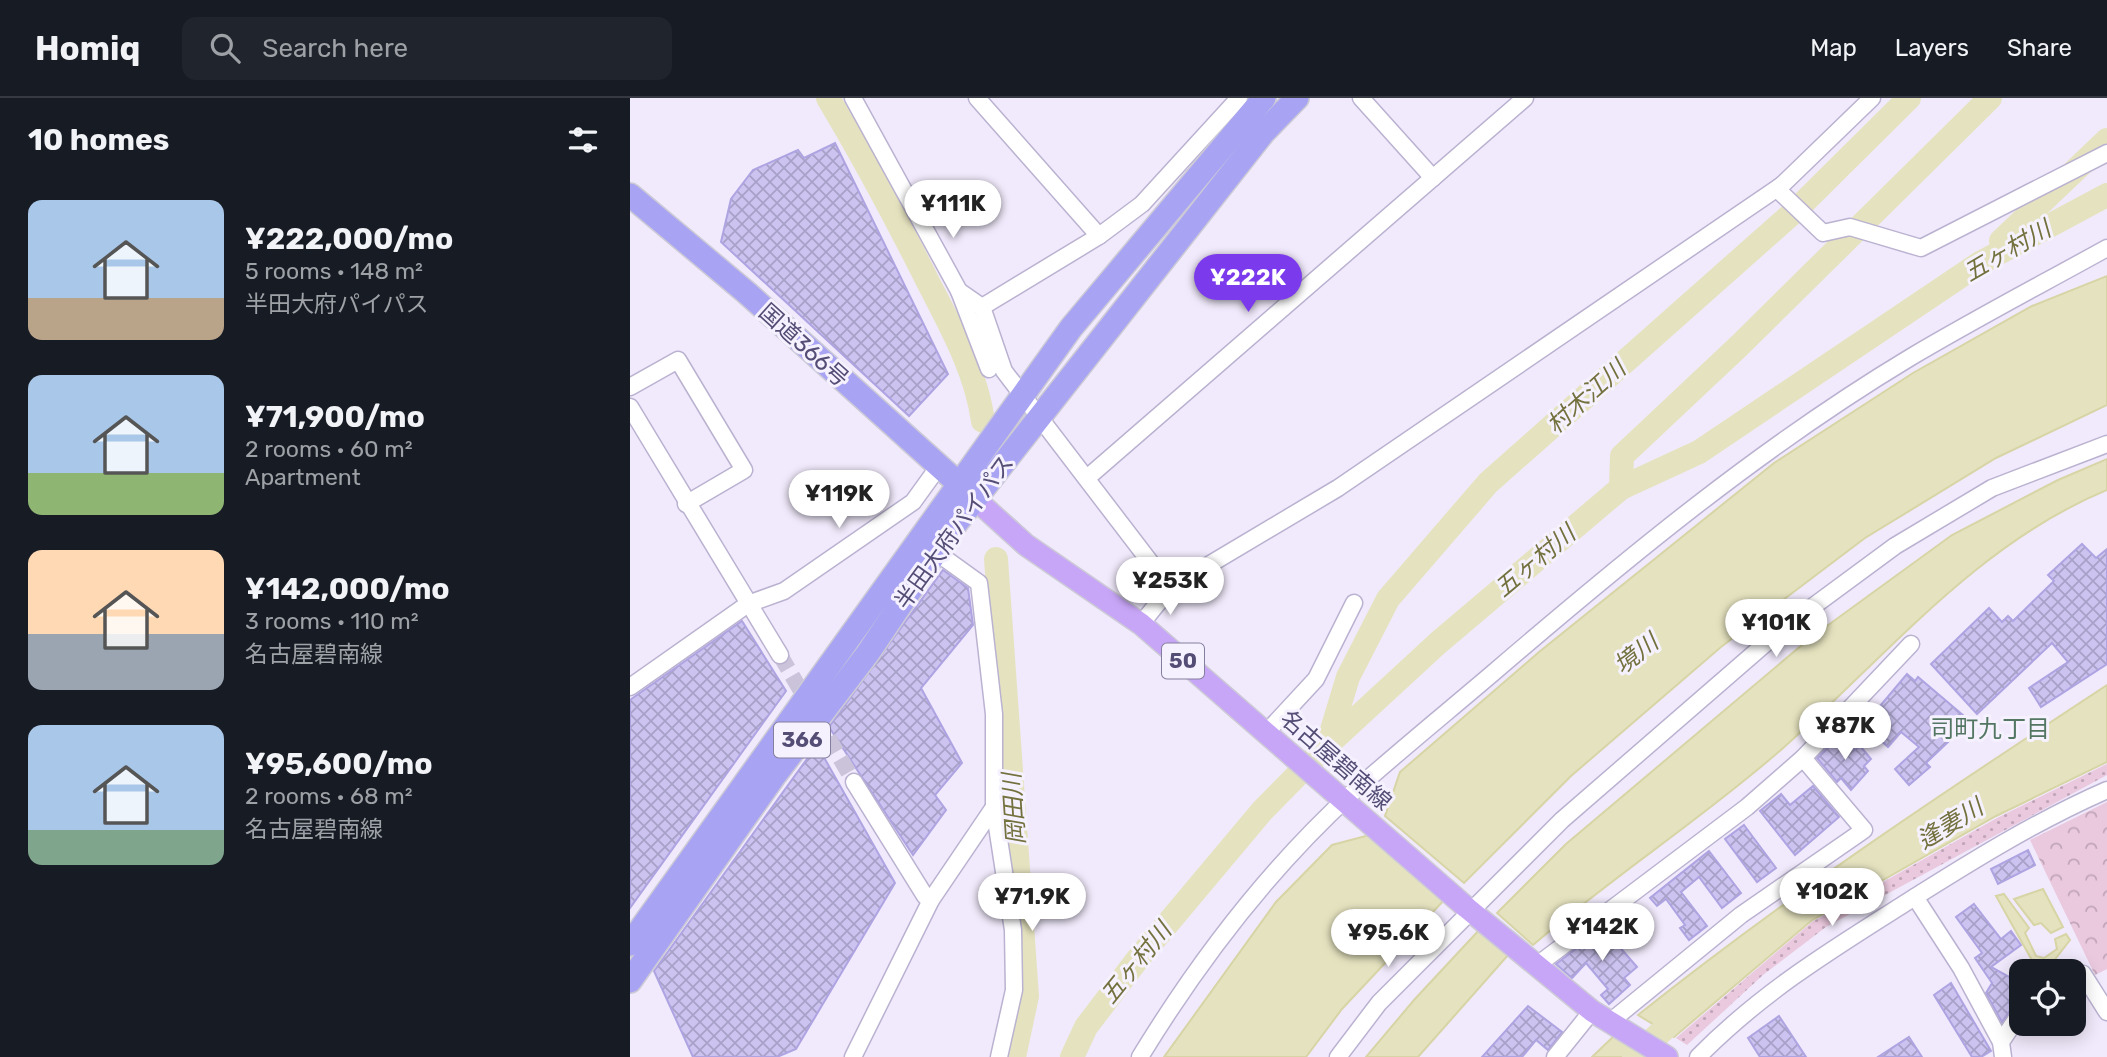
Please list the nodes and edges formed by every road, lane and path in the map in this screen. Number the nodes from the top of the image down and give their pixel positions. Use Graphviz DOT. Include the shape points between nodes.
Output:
graph roads {
  1 [pos="853,98"];
  2 [pos="977,98"];
  3 [pos="1239,98"];
  4 [pos="1264,98"];
  5 [pos="1297,98"];
  6 [pos="1361,98"];
  7 [pos="1525,98"];
  8 [pos="1872,98"];
  9 [pos="2107,153"];
  10 [pos="1433,178"];
  11 [pos="1782,184"];
  12 [pos="630,195"];
  13 [pos="1099,236"];
  14 [pos="2107,241"];
  15 [pos="2107,248"];
  16 [pos="2088,259"];
  17 [pos="959,291"];
  18 [pos="982,307"];
  19 [pos="989,369"];
  20 [pos="630,387"];
  21 [pos="1022,397"];
  22 [pos="630,407"];
  23 [pos="1039,418"];
  24 [pos="2107,444"];
  25 [pos="939,466"];
  26 [pos="1087,478"];
  27 [pos="967,492"];
  28 [pos="686,504"];
  29 [pos="928,547"];
  30 [pos="1170,587"];
  31 [pos="1354,603"];
  32 [pos="748,604"];
  33 [pos="1141,624"];
  34 [pos="1911,644"];
  35 [pos="780,655"];
  36 [pos="630,687"];
  37 [pos="1265,734"];
  38 [pos="1803,758"];
  39 [pos="854,782"];
  40 [pos="2107,790"];
  41 [pos="1343,802"];
  42 [pos="994,807"];
  43 [pos="1915,897"];
  44 [pos="931,900"];
  45 [pos="1473,913"];
  46 [pos="630,944"];
  47 [pos="1534,964"];
  48 [pos="2086,979"];
  49 [pos="630,981"];
  50 [pos="2107,1012"];
  51 [pos="1601,1016"];
  52 [pos="2002,1050"];
  53 [pos="853,1057"];
  54 [pos="999,1057"];
  55 [pos="1140,1057"];
  56 [pos="1338,1057"];
  57 [pos="1555,1057"];
  58 [pos="1667,1057"];
  59 [pos="1698,1057"];
  1 -- 17 [label="street"];
  2 -- 13 [label="street"];
  3 -- 13 [label="street" via="1142,204"];
  4 -- 21 [label="highway, 半田大府パイパス / 366" via="1125,261"];
  5 -- 23 [label="highway, 半田大府パイパス / 366" via="1263,134"];
  6 -- 10 [label="street"];
  7 -- 10 [label="street"];
  8 -- 11 [label="street"];
  9 -- 11 [label="street" via="1921,248 1850,227 1823,233 1777,189"];
  10 -- 26 [label="street"];
  11 -- 30 [label="street" via="1338,488"];
  12 -- 25 [label="highway, 国道366号"];
  13 -- 18 [label="street"];
  14 -- 16 [label="street"];
  15 -- 16 [label="street"];
  16 -- 41 [label="street" via="1909,359 1720,487 1603,579"];
  17 -- 18 [label="street"];
  17 -- 19 [label="street"];
  18 -- 21 [label="street" via="1004,371"];
  20 -- 28 [label="street" via="678,360 744,470"];
  21 -- 23 [label="street"];
  21 -- 27 [label="highway, 半田大府パイパス / 366"];
  22 -- 28 [label="street"];
  23 -- 26 [label="street"];
  23 -- 27 [label="highway, 半田大府パイパス / 366"];
  24 -- 45 [label="street" via="1992,488 1895,546 1760,648 1562,820"];
  25 -- 27 [label="highway, 国道366号"];
  25 -- 32 [label="street" via="913,502 784,591"];
  26 -- 30 [label="street"];
  27 -- 29 [label="highway, 半田大府パイパス / 366"];
  27 -- 33 [label="main road, 名古屋碧南線 / 50" via="1026,545"];
  28 -- 32 [label="street"];
  29 -- 42 [label="street" via="979,583 994,714"];
  29 -- 46 [label="highway, 半田大府パイパス / 366"];
  29 -- 49 [label="highway, 半田大府パイパス / 366" via="868,653 775,775"];
  30 -- 33 [label="street"];
  31 -- 37 [label="street" via="1317,679"];
  32 -- 35 [label="street"];
  32 -- 36 [label="street"];
  33 -- 37 [label="main road, 名古屋碧南線 / 50"];
  34 -- 38 [label="street"];
  37 -- 41 [label="main road, 名古屋碧南線 / 50"];
  38 -- 47 [label="street" via="1747,807"];
  38 -- 51 [label="street" via="1864,830"];
  39 -- 44 [label="street"];
  40 -- 43 [label="street" via="2012,837"];
  41 -- 45 [label="main road, 名古屋碧南線 / 50"];
  41 -- 55 [label="street" via="1275,872 1200,967"];
  42 -- 44 [label="street"];
  42 -- 54 [label="street" via="1013,930 1014,990"];
  43 -- 52 [label="street" via="1961,968"];
  43 -- 59 [label="street" via="1769,991"];
  44 -- 53 [label="street"];
  45 -- 47 [label="main road, 名古屋碧南線 / 50"];
  45 -- 56 [label="street" via="1379,1003"];
  47 -- 51 [label="main road, 名古屋碧南線 / 50"];
  48 -- 50 [label="street"];
  51 -- 57 [label="street"];
  51 -- 58 [label="main road, 名古屋碧南線 / 50"];
}
